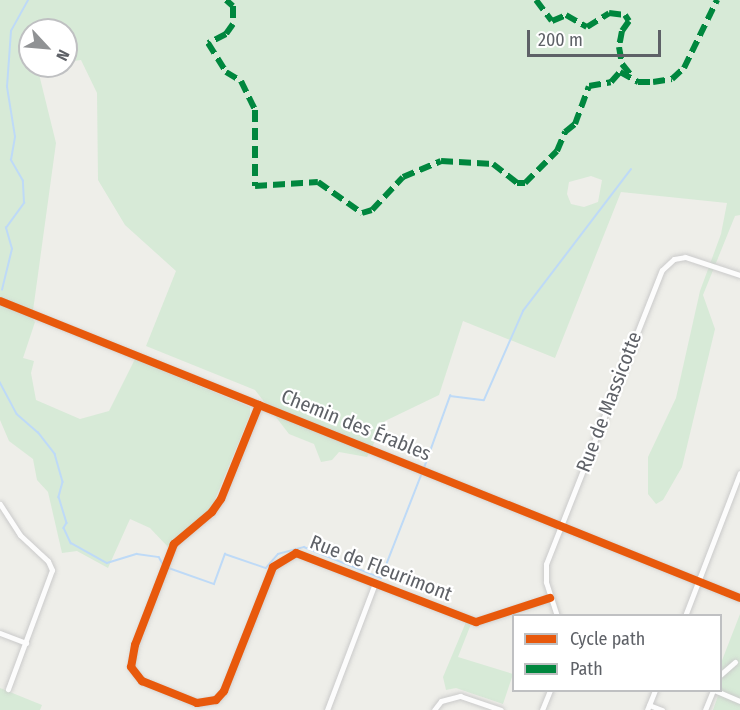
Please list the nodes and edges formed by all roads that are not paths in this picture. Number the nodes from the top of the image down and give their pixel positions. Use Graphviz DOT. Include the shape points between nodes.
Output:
graph roads {
  1 [pos="740,275"];
  2 [pos="0,302"];
  3 [pos="259,405"];
  4 [pos="740,473"];
  5 [pos="0,504"];
  6 [pos="561,525"];
  7 [pos="699,581"];
  8 [pos="375,583"];
  9 [pos="740,597"];
  10 [pos="550,598"];
  11 [pos="557,614"];
  12 [pos="685,614"];
  13 [pos="0,633"];
  14 [pos="26,643"];
  15 [pos="735,662"];
  16 [pos="722,673"];
  17 [pos="8,689"];
  18 [pos="549,692"];
  19 [pos="654,692"];
  20 [pos="713,692"];
  21 [pos="719,692"];
  22 [pos="740,701"];
  23 [pos="648,708"];
  24 [pos="327,710"];
  25 [pos="434,710"];
  26 [pos="501,710"];
  27 [pos="542,710"];
  28 [pos="662,710"];
  29 [pos="705,710"];
  1 -- 6 [label="street, Rue de Massicotte" via="685,257 674,259 662,270"];
  2 -- 3 [label="street, Chemin des Érables"];
  3 -- 6 [label="street, Chemin des Érables"];
  3 -- 8 [label="street, Rue de Fleurimont" via="221,499 212,512 174,544 135,645 133,672 142,681 207,704 224,691 270,574 281,559 302,553"];
  4 -- 7 [label="street"];
  5 -- 14 [label="street" via="20,535 48,561 52,570"];
  6 -- 7 [label="street, Chemin des Érables"];
  6 -- 10 [label="street, Rue de Massicotte" via="546,564"];
  7 -- 9 [label="street, Chemin des Érables"];
  7 -- 12 [label="street"];
  8 -- 10 [label="street, Rue de Fleurimont" via="476,622"];
  8 -- 24 [label="street"];
  10 -- 11 [label="street, Rue de Massicotte"];
  13 -- 14 [label="street"];
  14 -- 17 [label="street"];
  15 -- 16 [label="street"];
  18 -- 27 [label="street"];
  19 -- 23 [label="street"];
  20 -- 29 [label="street"];
  21 -- 22 [label="street"];
  23 -- 28 [label="street"];
  25 -- 26 [label="street" via="441,701 460,696"];
}
